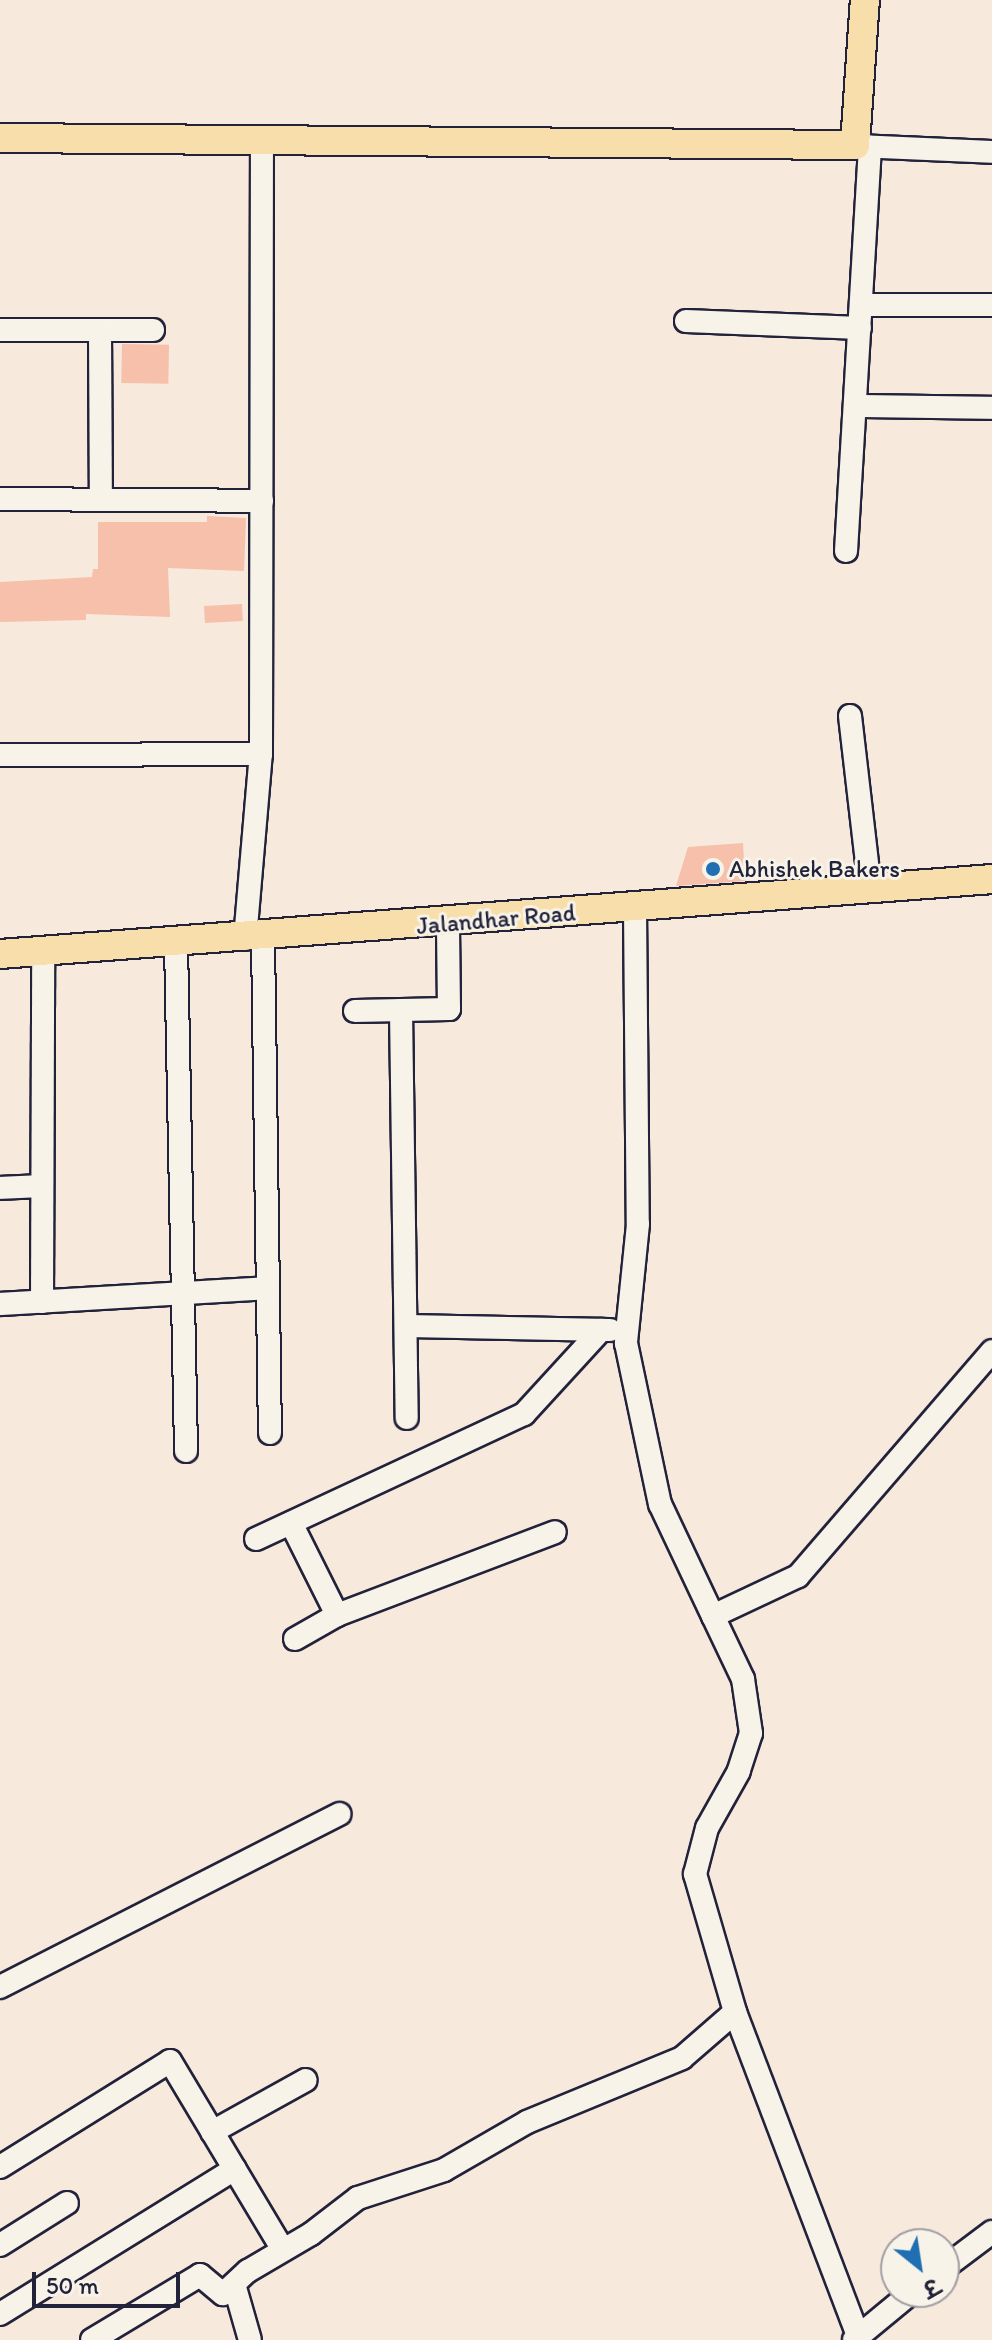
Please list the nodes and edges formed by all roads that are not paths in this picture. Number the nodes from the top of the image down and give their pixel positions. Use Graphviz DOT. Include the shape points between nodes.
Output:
graph roads {
  1 [pos="865,0"];
  2 [pos="0,138"];
  3 [pos="262,142"];
  4 [pos="862,146"];
  5 [pos="992,152"];
  6 [pos="861,305"];
  7 [pos="992,305"];
  8 [pos="686,321"];
  9 [pos="860,328"];
  10 [pos="0,330"];
  11 [pos="100,330"];
  12 [pos="153,330"];
  13 [pos="855,406"];
  14 [pos="992,408"];
  15 [pos="0,499"];
  16 [pos="101,499"];
  17 [pos="262,501"];
  18 [pos="846,551"];
  19 [pos="850,716"];
  20 [pos="261,754"];
  21 [pos="0,755"];
  22 [pos="992,879"];
  23 [pos="870,889"];
  24 [pos="635,908"];
  25 [pos="448,923"];
  26 [pos="254,938"];
  27 [pos="176,943"];
  28 [pos="43,952"];
  29 [pos="0,954"];
  30 [pos="401,1010"];
  31 [pos="355,1011"];
  32 [pos="42,1186"];
  33 [pos="0,1188"];
  34 [pos="268,1288"];
  35 [pos="183,1296"];
  36 [pos="42,1302"];
  37 [pos="0,1304"];
  38 [pos="406,1326"];
  39 [pos="601,1330"];
  40 [pos="627,1331"];
  41 [pos="992,1351"];
  42 [pos="407,1418"];
  43 [pos="270,1433"];
  44 [pos="186,1451"];
  45 [pos="291,1523"];
  46 [pos="555,1532"];
  47 [pos="256,1539"];
  48 [pos="337,1615"];
  49 [pos="713,1616"];
  50 [pos="295,1639"];
  51 [pos="339,1814"];
  52 [pos="0,1987"];
  53 [pos="735,2012"];
  54 [pos="306,2080"];
  55 [pos="212,2132"];
  56 [pos="0,2167"];
  57 [pos="235,2169"];
  58 [pos="67,2203"];
  59 [pos="992,2232"];
  60 [pos="0,2245"];
  61 [pos="283,2250"];
  62 [pos="960,2256"];
  63 [pos="234,2284"];
  64 [pos="893,2308"];
  65 [pos="0,2314"];
  66 [pos="856,2338"];
  67 [pos="92,2340"];
  68 [pos="250,2340"];
  1 -- 4 [label="main road"];
  2 -- 3 [label="main road"];
  3 -- 4 [label="main road"];
  3 -- 17 [label="street"];
  4 -- 5 [label="street"];
  4 -- 6 [label="street"];
  6 -- 7 [label="street"];
  6 -- 9 [label="street"];
  8 -- 9 [label="street"];
  9 -- 13 [label="street"];
  10 -- 11 [label="street"];
  11 -- 12 [label="street"];
  11 -- 16 [label="street"];
  13 -- 14 [label="street"];
  13 -- 18 [label="street"];
  15 -- 16 [label="street"];
  16 -- 17 [label="street"];
  17 -- 20 [label="street"];
  19 -- 23 [label="street"];
  20 -- 21 [label="street"];
  20 -- 26 [label="street"];
  22 -- 23 [label="main road, Jalandhar Road"];
  23 -- 24 [label="main road, Jalandhar Road"];
  24 -- 25 [label="main road, Jalandhar Road"];
  24 -- 40 [label="street" via="638,1224"];
  25 -- 26 [label="main road, Jalandhar Road"];
  25 -- 30 [label="street" via="449,1009"];
  26 -- 27 [label="main road, Jalandhar Road"];
  26 -- 34 [label="street"];
  27 -- 28 [label="main road, Jalandhar Road"];
  27 -- 35 [label="street"];
  28 -- 29 [label="main road, Jalandhar Road"];
  28 -- 32 [label="street"];
  30 -- 31 [label="street"];
  30 -- 38 [label="street"];
  32 -- 33 [label="street"];
  32 -- 36 [label="street"];
  34 -- 35 [label="street"];
  34 -- 43 [label="street"];
  35 -- 36 [label="street"];
  35 -- 44 [label="street"];
  36 -- 37 [label="street"];
  38 -- 39 [label="street"];
  38 -- 42 [label="street"];
  39 -- 40 [label="street"];
  39 -- 45 [label="street" via="524,1414"];
  40 -- 49 [label="street" via="660,1504"];
  41 -- 49 [label="street" via="798,1576"];
  45 -- 47 [label="street"];
  45 -- 48 [label="street"];
  46 -- 48 [label="street"];
  48 -- 50 [label="street"];
  49 -- 53 [label="street" via="743,1679 751,1733 739,1771 707,1828 695,1874"];
  51 -- 52 [label="street"];
  53 -- 61 [label="street" via="682,2058 527,2122 444,2170 358,2198"];
  53 -- 66 [label="street"];
  54 -- 55 [label="street"];
  55 -- 56 [label="street" via="170,2061"];
  55 -- 57 [label="street"];
  57 -- 61 [label="street"];
  57 -- 65 [label="street"];
  58 -- 60 [label="street"];
  59 -- 62 [label="street"];
  61 -- 63 [label="street"];
  63 -- 67 [label="street" via="223,2294 200,2275"];
  63 -- 68 [label="street"];
  64 -- 66 [label="street"];
}
